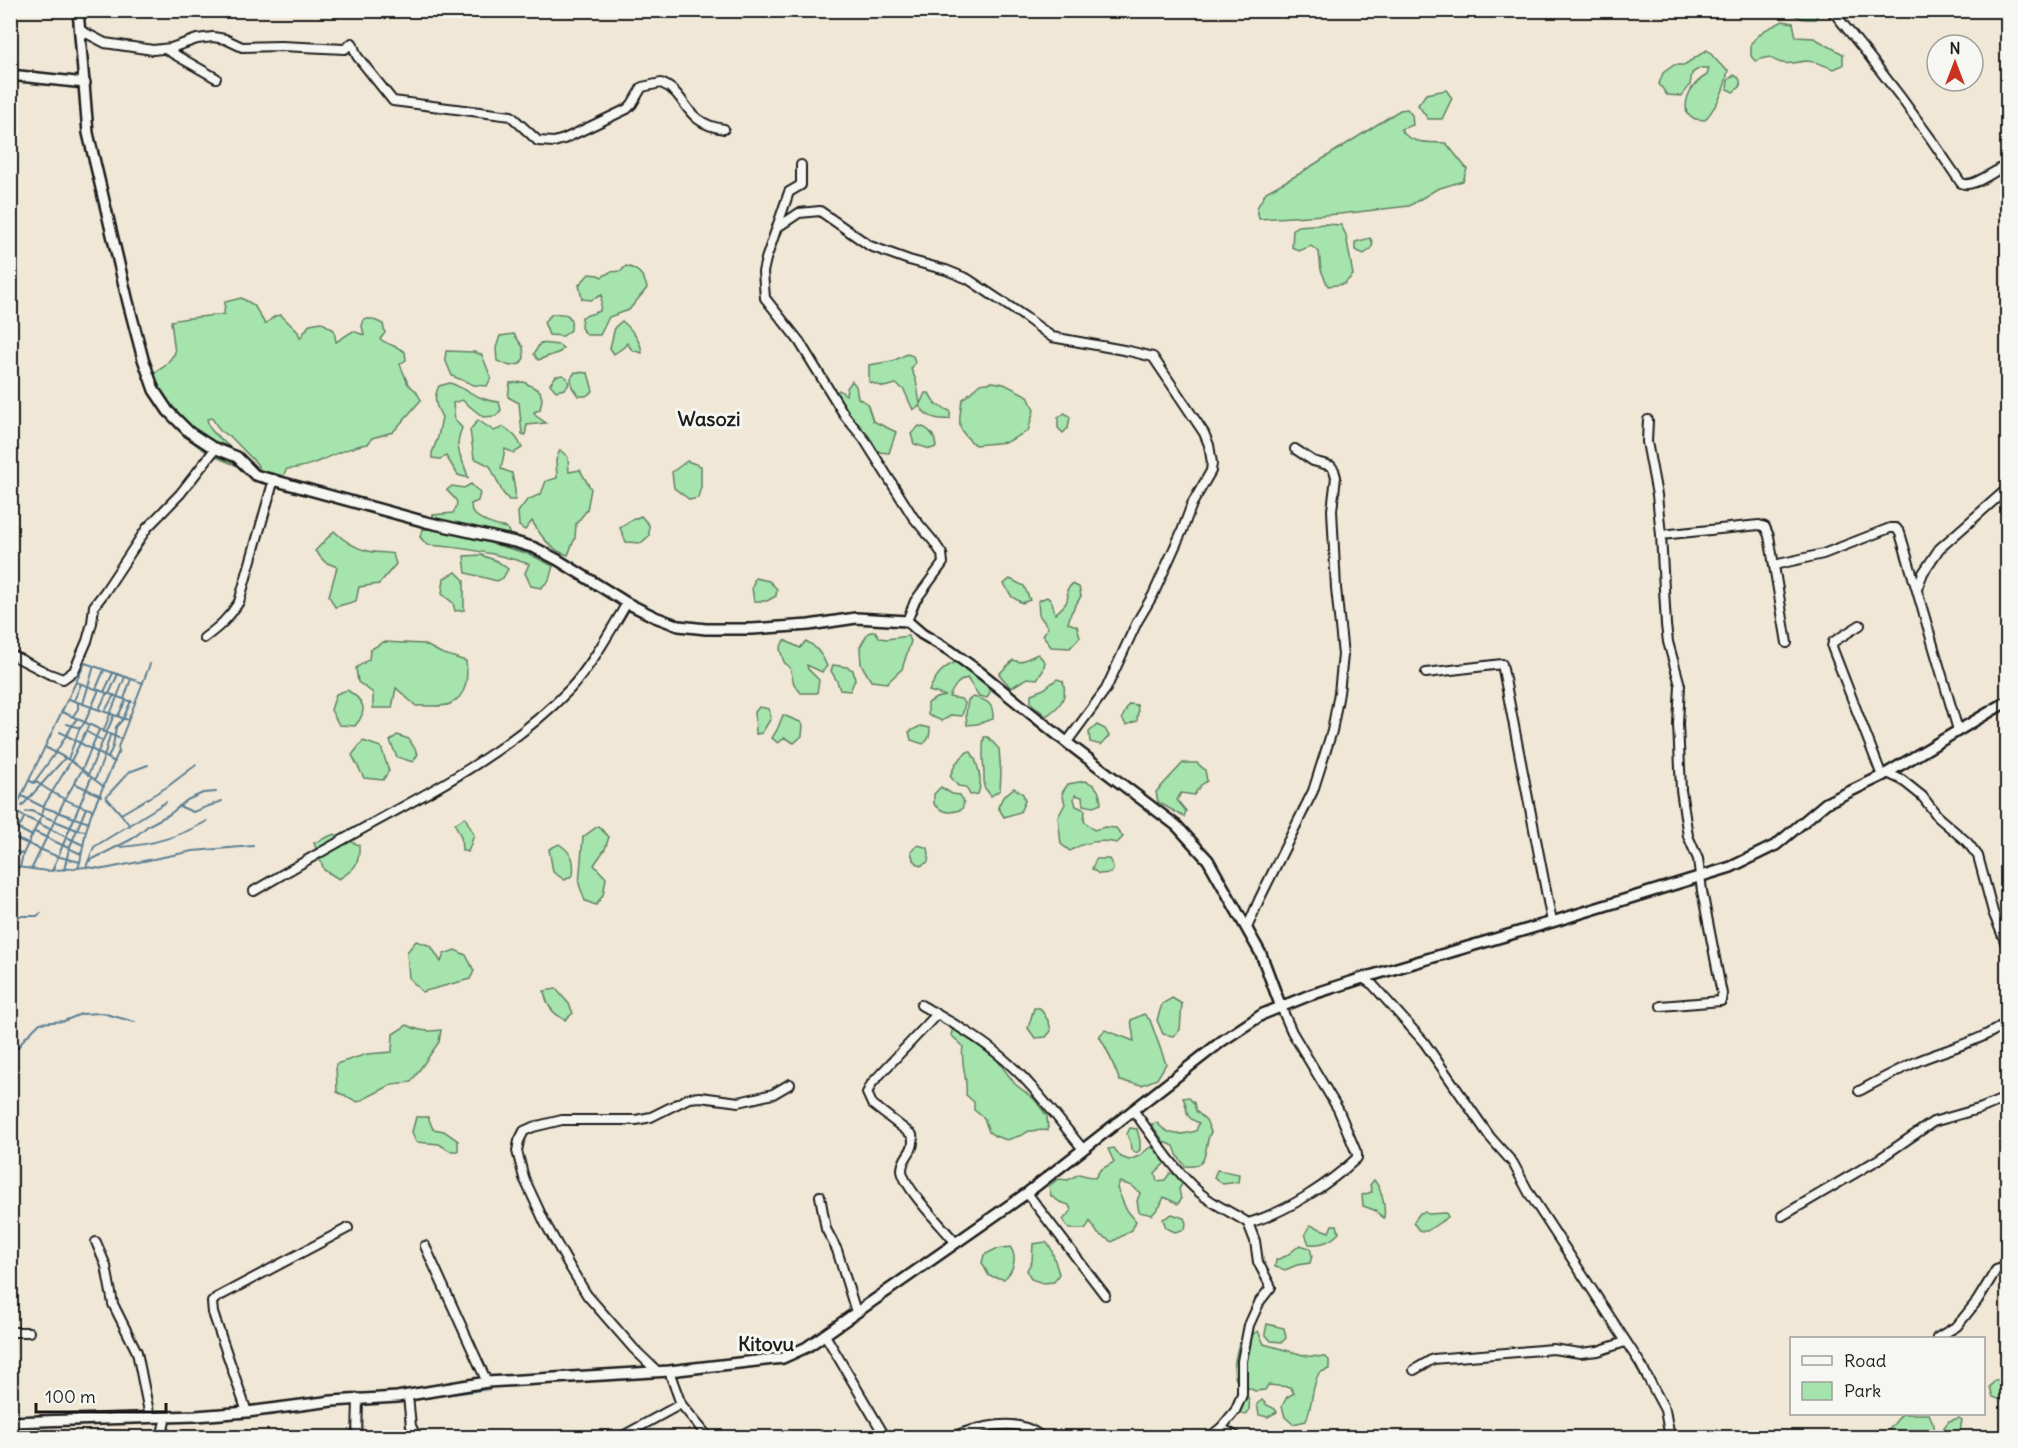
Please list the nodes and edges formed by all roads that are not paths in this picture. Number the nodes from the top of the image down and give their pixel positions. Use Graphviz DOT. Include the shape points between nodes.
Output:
graph roads {
  1 [pos="78,10"];
  2 [pos="1830,10"];
  3 [pos="80,30"];
  4 [pos="165,49"];
  5 [pos="10,75"];
  6 [pos="216,78"];
  7 [pos="85,83"];
  8 [pos="724,129"];
  9 [pos="801,165"];
  10 [pos="2007,165"];
  11 [pos="778,227"];
  12 [pos="1648,420"];
  13 [pos="216,448"];
  14 [pos="1295,449"];
  15 [pos="274,480"];
  16 [pos="2007,488"];
  17 [pos="1661,535"];
  18 [pos="1774,565"];
  19 [pos="1912,571"];
  20 [pos="1923,573"];
  21 [pos="1917,589"];
  22 [pos="627,603"];
  23 [pos="907,621"];
  24 [pos="1860,625"];
  25 [pos="204,638"];
  26 [pos="1787,643"];
  27 [pos="10,654"];
  28 [pos="1426,674"];
  29 [pos="2007,701"];
  30 [pos="1958,730"];
  31 [pos="1067,742"];
  32 [pos="1884,775"];
  33 [pos="1701,876"];
  34 [pos="254,891"];
  35 [pos="1552,922"];
  36 [pos="1247,928"];
  37 [pos="2007,949"];
  38 [pos="1364,978"];
  39 [pos="921,1005"];
  40 [pos="1661,1006"];
  41 [pos="1281,1007"];
  42 [pos="937,1014"];
  43 [pos="2007,1020"];
  44 [pos="790,1084"];
  45 [pos="1859,1091"];
  46 [pos="2007,1097"];
  47 [pos="1133,1110"];
  48 [pos="1083,1149"];
  49 [pos="1027,1193"];
  50 [pos="820,1196"];
  51 [pos="1782,1216"];
  52 [pos="1248,1223"];
  53 [pos="348,1228"];
  54 [pos="96,1242"];
  55 [pos="955,1242"];
  56 [pos="425,1246"];
  57 [pos="2007,1270"];
  58 [pos="1104,1295"];
  59 [pos="856,1312"];
  60 [pos="10,1332"];
  61 [pos="29,1332"];
  62 [pos="825,1335"];
  63 [pos="1939,1337"];
  64 [pos="1625,1342"];
  65 [pos="1414,1370"];
  66 [pos="669,1371"];
  67 [pos="658,1372"];
  68 [pos="487,1383"];
  69 [pos="408,1396"];
  70 [pos="358,1398"];
  71 [pos="681,1404"];
  72 [pos="247,1412"];
  73 [pos="150,1417"];
  74 [pos="166,1417"];
  75 [pos="10,1422"];
  76 [pos="1221,1428"];
  77 [pos="161,1437"];
  78 [pos="357,1437"];
  79 [pos="417,1437"];
  80 [pos="619,1437"];
  81 [pos="709,1437"];
  82 [pos="886,1437"];
  83 [pos="950,1437"];
  84 [pos="1043,1437"];
  85 [pos="1208,1437"];
  86 [pos="1239,1437"];
  87 [pos="1670,1437"];
  1 -- 3 [label="street"];
  2 -- 10 [label="street" via="1879,68 1961,183 1973,184"];
  3 -- 4 [label="street" via="105,44"];
  3 -- 7 [label="street"];
  4 -- 6 [label="street"];
  4 -- 8 [label="street" via="213,37 242,47 345,49 352,43 357,56 393,101 511,116 534,140 541,142 564,140 621,112 632,104 642,87 661,83 673,89 702,123"];
  5 -- 7 [label="street"];
  7 -- 13 [label="street" via="95,169 154,390 189,432"];
  9 -- 11 [label="street" via="801,185 789,192"];
  11 -- 23 [label="street" via="762,272 765,298 799,341 845,416 942,555 943,563 915,601"];
  11 -- 31 [label="street" via="792,216 820,211 870,246 968,279 1052,337 1153,357 1204,433 1212,463 1210,471 1106,688"];
  12 -- 17 [label="street" via="1647,442"];
  13 -- 15 [label="street" via="237,457 255,475"];
  13 -- 27 [label="street" via="147,528 93,606 87,641 74,671 63,679"];
  14 -- 36 [label="street" via="1313,461 1331,466 1336,477 1332,510 1342,646 1339,693 1313,791"];
  15 -- 22 [label="street" via="535,548"];
  15 -- 25 [label="street" via="239,602 221,626"];
  16 -- 20 [label="street" via="1939,549"];
  17 -- 18 [label="street" via="1759,525 1765,527 1769,536"];
  17 -- 33 [label="street" via="1666,625 1680,685 1681,790 1688,836"];
  18 -- 19 [label="street" via="1810,558 1896,528"];
  18 -- 26 [label="street"];
  19 -- 20 [label="street"];
  19 -- 21 [label="street"];
  20 -- 21 [label="street"];
  21 -- 30 [label="street"];
  22 -- 23 [label="street" via="679,626 706,629 752,630 856,618"];
  22 -- 34 [label="street" via="570,689 514,737 467,771"];
  23 -- 31 [label="street"];
  24 -- 32 [label="street" via="1833,642 1832,647"];
  28 -- 35 [label="street" via="1503,664"];
  29 -- 30 [label="street"];
  30 -- 32 [label="street"];
  31 -- 36 [label="street" via="1177,826 1208,860"];
  32 -- 33 [label="street" via="1826,803 1776,845 1731,867"];
  32 -- 37 [label="street" via="1902,780 1922,796 1978,856"];
  33 -- 35 [label="street"];
  33 -- 40 [label="street" via="1722,998"];
  35 -- 38 [label="street"];
  36 -- 41 [label="street"];
  38 -- 41 [label="street"];
  38 -- 64 [label="street" via="1424,1042 1490,1137 1514,1163 1529,1193"];
  39 -- 42 [label="street"];
  41 -- 47 [label="street" via="1222,1041"];
  41 -- 52 [label="street" via="1338,1109 1357,1158 1293,1205"];
  42 -- 48 [label="street" via="1000,1055"];
  42 -- 55 [label="street" via="867,1093 872,1104 912,1135 914,1141 902,1165 903,1175"];
  43 -- 45 [label="street" via="1986,1035 1916,1062"];
  44 -- 67 [label="street" via="773,1094 739,1102 689,1098 636,1120 562,1120 524,1131 519,1141 517,1151 524,1178 570,1268 587,1295"];
  46 -- 51 [label="street" via="1933,1122"];
  47 -- 48 [label="street"];
  47 -- 52 [label="street" via="1194,1188"];
  48 -- 49 [label="street"];
  49 -- 55 [label="street"];
  49 -- 58 [label="street"];
  50 -- 59 [label="street" via="826,1229 837,1250"];
  52 -- 76 [label="street" via="1260,1268 1271,1287 1248,1325 1242,1395"];
  53 -- 72 [label="street" via="212,1302"];
  54 -- 73 [label="street" via="106,1266 113,1304 137,1352"];
  55 -- 59 [label="street"];
  56 -- 68 [label="street"];
  57 -- 63 [label="street" via="1996,1270 1957,1326"];
  59 -- 62 [label="street"];
  60 -- 61 [label="street"];
  62 -- 66 [label="street" via="783,1358"];
  62 -- 82 [label="street"];
  64 -- 65 [label="street" via="1580,1353 1553,1349 1433,1359"];
  64 -- 87 [label="street" via="1665,1410"];
  66 -- 67 [label="street"];
  66 -- 71 [label="street"];
  67 -- 68 [label="street"];
  68 -- 69 [label="street"];
  69 -- 70 [label="street"];
  69 -- 79 [label="street" via="411,1426"];
  70 -- 72 [label="street"];
  70 -- 78 [label="street"];
  71 -- 80 [label="street"];
  71 -- 81 [label="street"];
  72 -- 74 [label="street"];
  73 -- 74 [label="street"];
  73 -- 75 [label="street"];
  74 -- 77 [label="street"];
  76 -- 85 [label="street"];
  76 -- 86 [label="street"];
  83 -- 84 [label="street" via="975,1428 1014,1425"];
}
